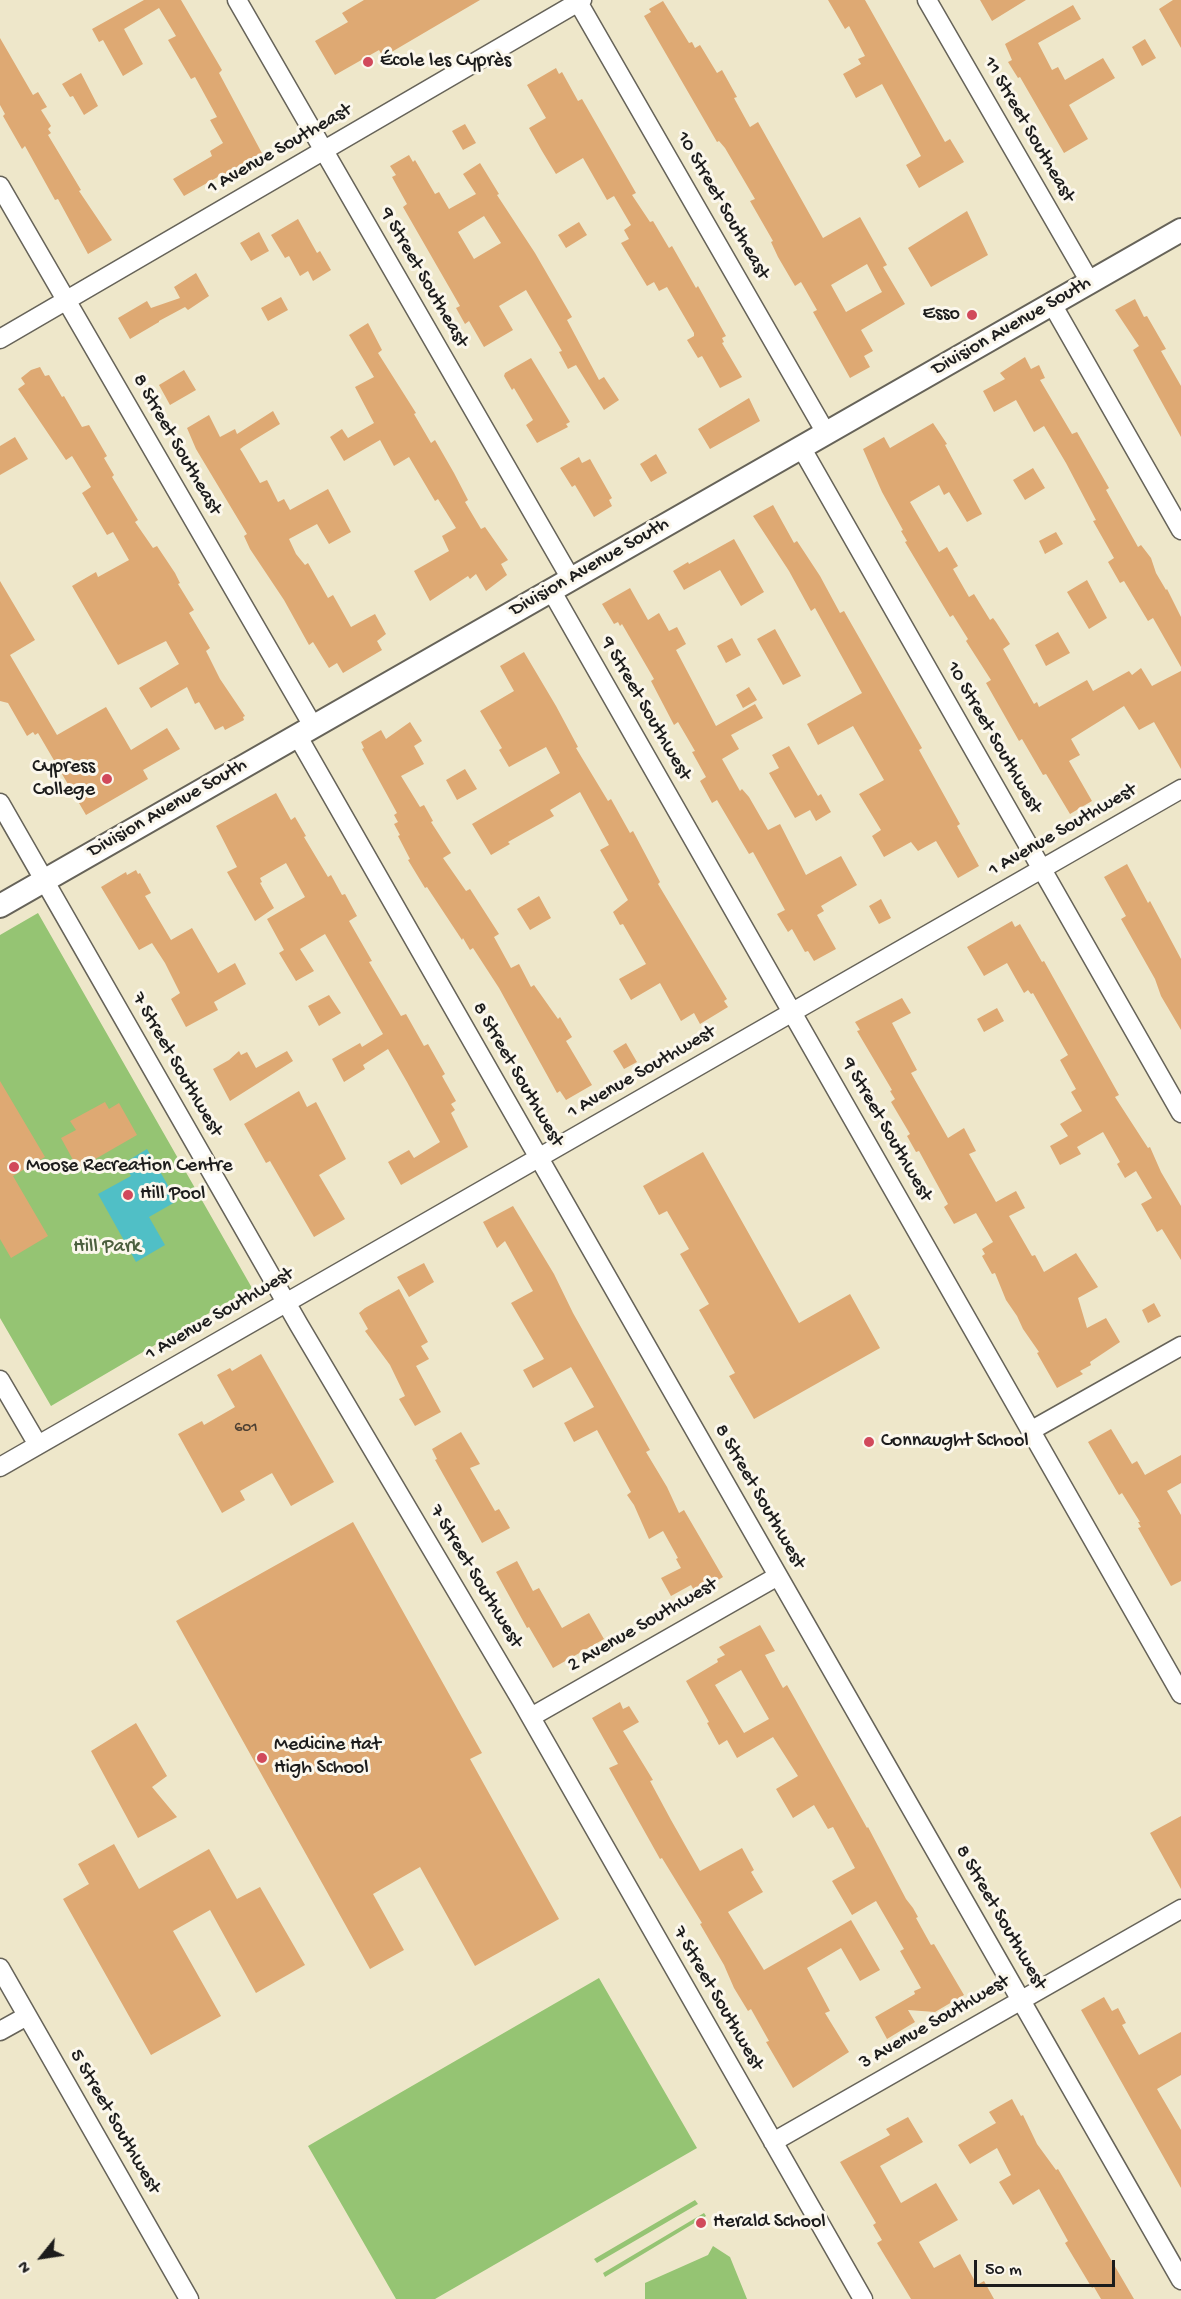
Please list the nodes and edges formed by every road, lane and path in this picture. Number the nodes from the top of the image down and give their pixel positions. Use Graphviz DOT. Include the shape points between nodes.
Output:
graph roads {
  1 [pos="237,0"];
  2 [pos="927,0"];
  3 [pos="580,1"];
  4 [pos="324,151"];
  5 [pos="0,186"];
  6 [pos="1181,230"];
  7 [pos="1090,282"];
  8 [pos="66,300"];
  9 [pos="1052,304"];
  10 [pos="0,339"];
  11 [pos="826,433"];
  12 [pos="801,447"];
  13 [pos="1181,530"];
  14 [pos="571,579"];
  15 [pos="551,590"];
  16 [pos="305,731"];
  17 [pos="1181,789"];
  18 [pos="0,803"];
  19 [pos="1042,869"];
  20 [pos="45,880"];
  21 [pos="0,906"];
  22 [pos="792,1012"];
  23 [pos="1181,1113"];
  24 [pos="539,1158"];
  25 [pos="286,1303"];
  26 [pos="1181,1346"];
  27 [pos="0,1380"];
  28 [pos="1032,1430"];
  29 [pos="38,1445"];
  30 [pos="0,1467"];
  31 [pos="778,1576"];
  32 [pos="1181,1694"];
  33 [pos="531,1717"];
  34 [pos="1181,1909"];
  35 [pos="0,1968"];
  36 [pos="1021,2000"];
  37 [pos="27,2016"];
  38 [pos="0,2031"];
  39 [pos="773,2142"];
  40 [pos="1181,2280"];
  41 [pos="189,2299"];
  42 [pos="863,2299"];
  1 -- 4 [label="street, 9 Street Southeast"];
  2 -- 7 [label="street, 11 Street Southeast"];
  3 -- 4 [label="street, 1 Avenue Southeast"];
  3 -- 11 [label="street, 10 Street Southeast"];
  4 -- 8 [label="street, 1 Avenue Southeast"];
  4 -- 14 [label="street, 9 Street Southeast"];
  5 -- 8 [label="street, 8 Street Southeast"];
  6 -- 7 [label="street, Division Avenue South"];
  7 -- 9 [label="street, Division Avenue South"];
  8 -- 10 [label="street, 1 Avenue Southeast"];
  8 -- 16 [label="street, 8 Street Southeast"];
  9 -- 11 [label="street, Division Avenue South"];
  9 -- 13 [label="street"];
  11 -- 12 [label="street, Division Avenue South"];
  12 -- 14 [label="street, Division Avenue South"];
  12 -- 19 [label="street, 10 Street Southwest"];
  14 -- 15 [label="street, Division Avenue South"];
  15 -- 16 [label="street, Division Avenue South"];
  15 -- 22 [label="street, 9 Street Southwest"];
  16 -- 20 [label="street, Division Avenue South"];
  16 -- 24 [label="street, 8 Street Southwest"];
  17 -- 19 [label="street, 1 Avenue Southwest"];
  18 -- 20 [label="street, 7 Street Southwest"];
  19 -- 22 [label="street, 1 Avenue Southwest"];
  19 -- 23 [label="street, 10 Street Southwest"];
  20 -- 21 [label="street, Division Avenue South"];
  20 -- 25 [label="street, 7 Street Southwest"];
  22 -- 24 [label="street, 1 Avenue Southwest"];
  22 -- 28 [label="street, 9 Street Southwest"];
  24 -- 25 [label="street, 1 Avenue Southwest"];
  24 -- 31 [label="street, 8 Street Southwest"];
  25 -- 29 [label="street, 1 Avenue Southwest"];
  25 -- 33 [label="street, 7 Street Southwest"];
  26 -- 28 [label="street"];
  27 -- 29 [label="street"];
  28 -- 32 [label="street, 9 Street Southwest"];
  29 -- 30 [label="street, 1 Avenue Southwest"];
  31 -- 33 [label="street, 2 Avenue Southwest"];
  31 -- 36 [label="street, 8 Street Southwest"];
  33 -- 39 [label="street, 7 Street Southwest"];
  34 -- 36 [label="street, 3 Avenue Southwest"];
  35 -- 37 [label="street, 5 Street Southwest"];
  36 -- 39 [label="street, 3 Avenue Southwest"];
  36 -- 40 [label="street, 8 Street Southwest"];
  37 -- 38 [label="street"];
  37 -- 41 [label="street, 5 Street Southwest"];
  39 -- 42 [label="street, 7 Street Southwest"];
}
